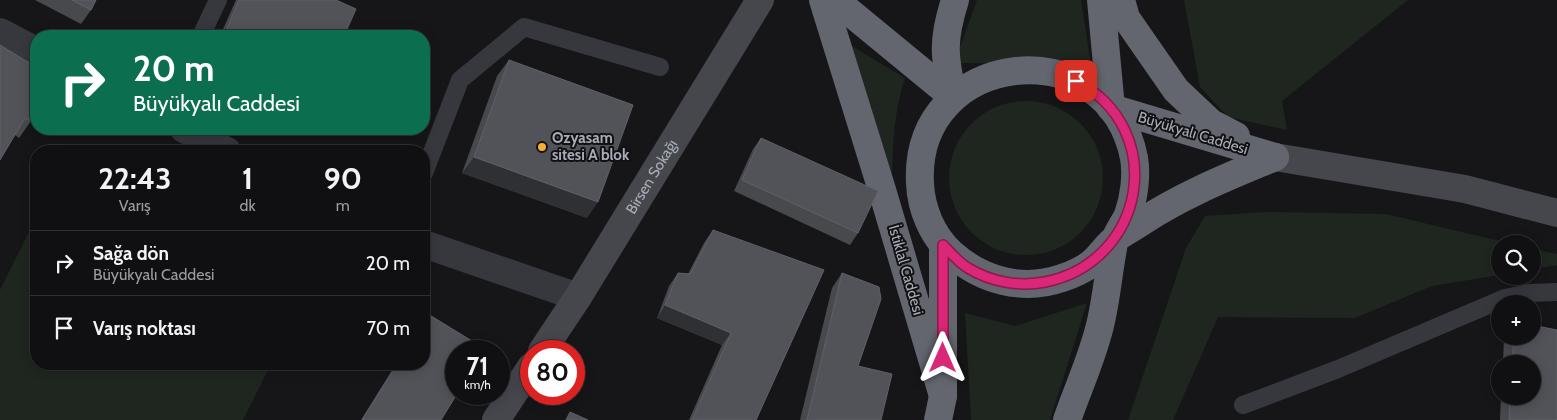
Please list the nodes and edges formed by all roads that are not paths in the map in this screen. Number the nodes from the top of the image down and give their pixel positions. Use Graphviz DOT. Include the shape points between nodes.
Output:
graph roads {
  1 [pos="218,0"];
  2 [pos="760,0"];
  3 [pos="823,0"];
  4 [pos="835,0"];
  5 [pos="955,0"];
  6 [pos="1101,0"];
  7 [pos="1122,0"];
  8 [pos="204,30"];
  9 [pos="0,32"];
  10 [pos="30,48"];
  11 [pos="660,67"];
  12 [pos="953,97"];
  13 [pos="1111,108"];
  14 [pos="196,135"];
  15 [pos="215,145"];
  16 [pos="1275,157"];
  17 [pos="430,158"];
  18 [pos="1557,213"];
  19 [pos="1115,239"];
  20 [pos="943,245"];
  21 [pos="430,246"];
  22 [pos="1557,292"];
  23 [pos="578,298"];
  24 [pos="549,340"];
  25 [pos="520,384"];
  26 [pos="1243,404"];
  27 [pos="941,408"];
  28 [pos="496,420"];
  29 [pos="1067,420"];
  1 -- 8 [label="lane"];
  2 -- 23 [label="main road, Birsen Sokağı"];
  3 -- 27 [label="highway, İstiklal Caddesi" via="882,190"];
  4 -- 12 [label="highway"];
  5 -- 12 [label="highway" via="946,28 945,58"];
  6 -- 13 [label="highway, Büyükyalı Caddesi"];
  7 -- 16 [label="highway" via="1126,18 1176,90 1211,123"];
  9 -- 10 [label="street"];
  11 -- 17 [label="lane" via="524,27 460,80"];
  12 -- 13 [label="highway, Büyükyalı Caddesi" via="977,81 1005,71 1034,69 1063,74 1089,88"];
  12 -- 20 [label="highway, Büyükyalı Caddesi" via="936,118 924,143 919,170 920,196 929,223"];
  13 -- 16 [label="highway, Büyükyalı Caddesi"];
  13 -- 19 [label="highway, Büyükyalı Caddesi" via="1125,132 1134,159 1135,187 1128,214"];
  14 -- 15 [label="street"];
  16 -- 18 [label="main road" via="1465,189"];
  16 -- 19 [label="highway" via="1192,192"];
  19 -- 20 [label="highway, Büyükyalı Caddesi" via="1092,263 1062,278 1030,285 998,281 968,268"];
  19 -- 29 [label="highway, Büyükyalı Caddesi" via="1101,323"];
  20 -- 27 [label="highway, İstiklal Caddesi"];
  21 -- 23 [label="street"];
  22 -- 26 [label="lane" via="1504,298 1338,369"];
  23 -- 24 [label="main road, Birsen Sokağı"];
  25 -- 28 [label="main road"];
}
